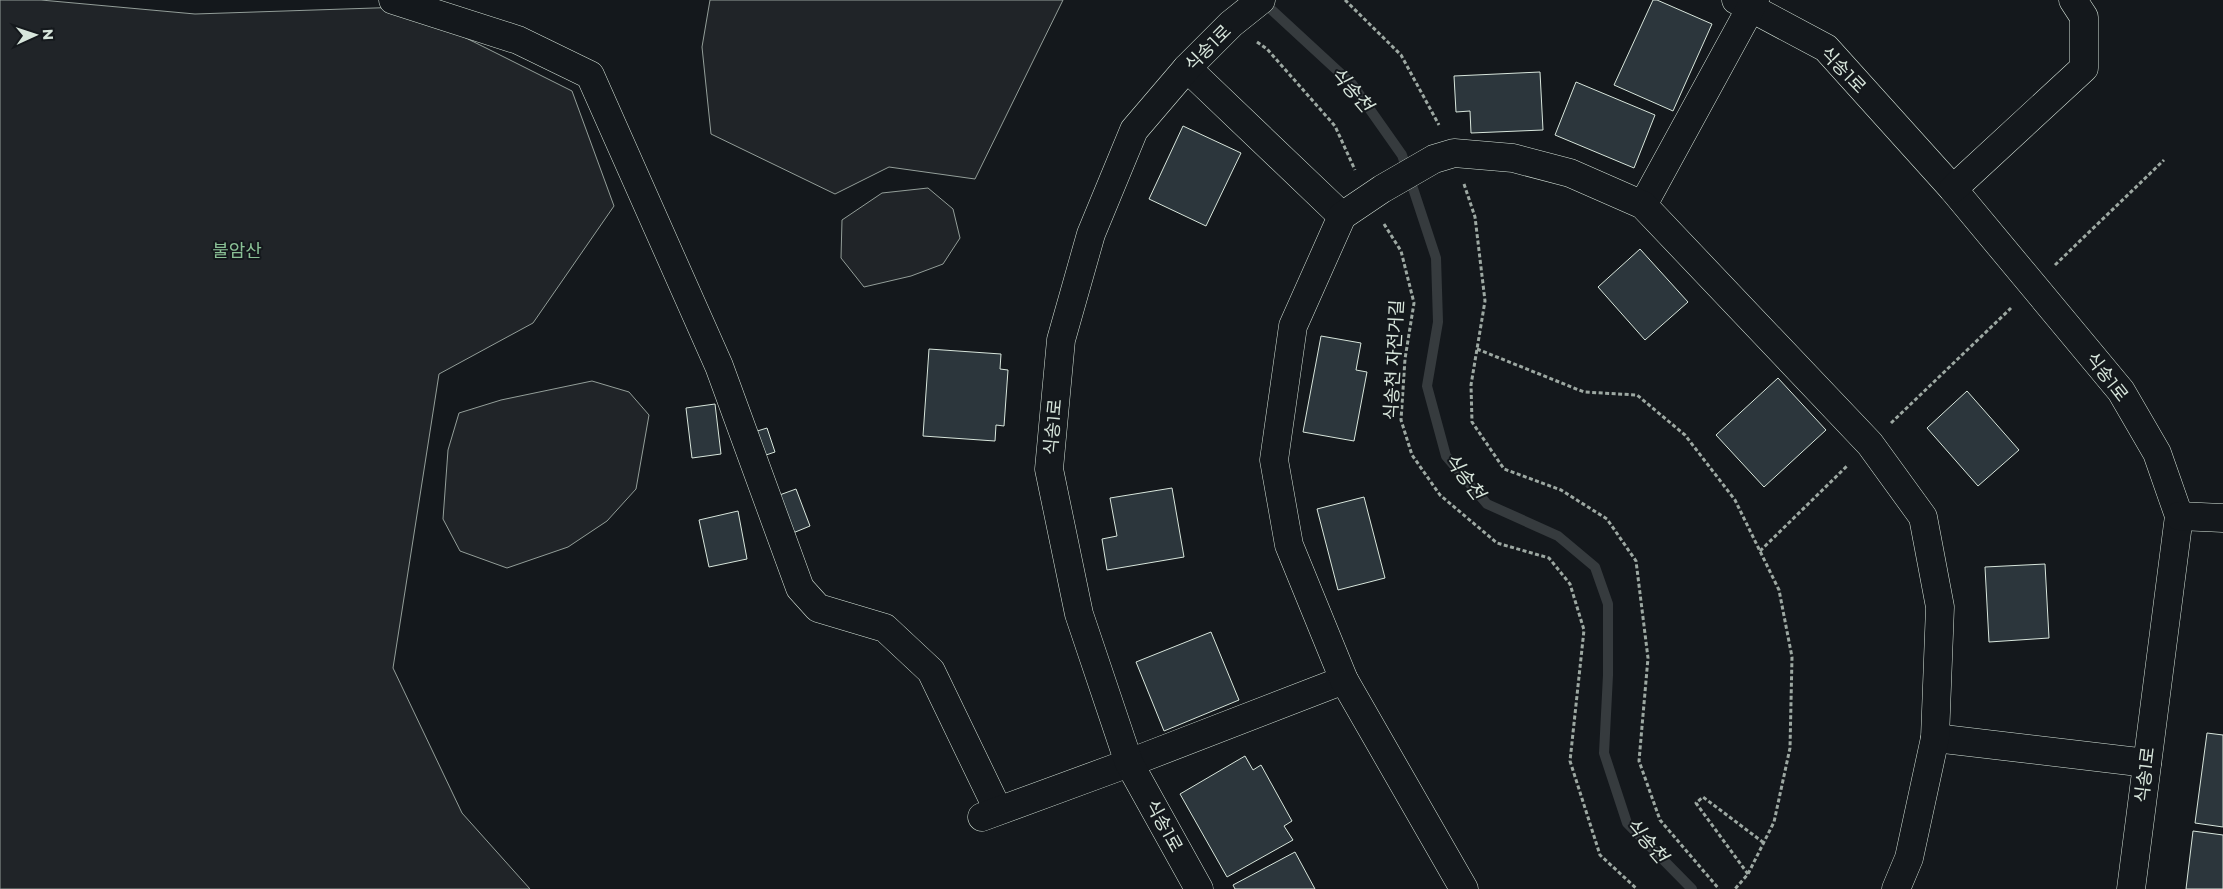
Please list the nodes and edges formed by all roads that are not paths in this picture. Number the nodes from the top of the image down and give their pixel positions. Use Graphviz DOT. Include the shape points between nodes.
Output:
graph roads {
  1 [pos="393,0"];
  2 [pos="2073,0"];
  3 [pos="1747,2"];
  4 [pos="1244,13"];
  5 [pos="1188,68"];
  6 [pos="1953,189"];
  7 [pos="1643,206"];
  8 [pos="1342,216"];
  9 [pos="2179,516"];
  10 [pos="2223,518"];
  11 [pos="1344,680"];
  12 [pos="1935,738"];
  13 [pos="1129,763"];
  14 [pos="2146,763"];
  15 [pos="1200,889"];
  16 [pos="1464,889"];
  17 [pos="1896,889"];
  18 [pos="2131,889"];
  1 -- 13 [label="street" via="518,40 590,76 719,366 800,588 818,608 885,628 931,671 990,814"];
  2 -- 6 [label="street" via="2084,17 2084,68"];
  3 -- 6 [label="street, 식송1로" via="1826,48"];
  3 -- 7 [label="street"];
  4 -- 5 [label="street, 식송1로"];
  5 -- 8 [label="street"];
  5 -- 13 [label="street, 식송1로" via="1134,130 1091,234 1061,340 1049,469 1079,614"];
  6 -- 9 [label="street, 식송1로" via="2120,391 2157,453"];
  7 -- 8 [label="street" via="1570,173 1513,158 1444,156"];
  7 -- 12 [label="street" via="1870,444 1923,517 1940,607"];
  8 -- 11 [label="street" via="1293,326 1274,460 1288,545"];
  9 -- 10 [label="street"];
  9 -- 14 [label="street, 식송1로"];
  11 -- 13 [label="street"];
  11 -- 16 [label="street"];
  12 -- 14 [label="street"];
  12 -- 17 [label="street" via="1909,858"];
  13 -- 15 [label="street, 식송1로"];
  14 -- 18 [label="street, 식송1로"];
}
